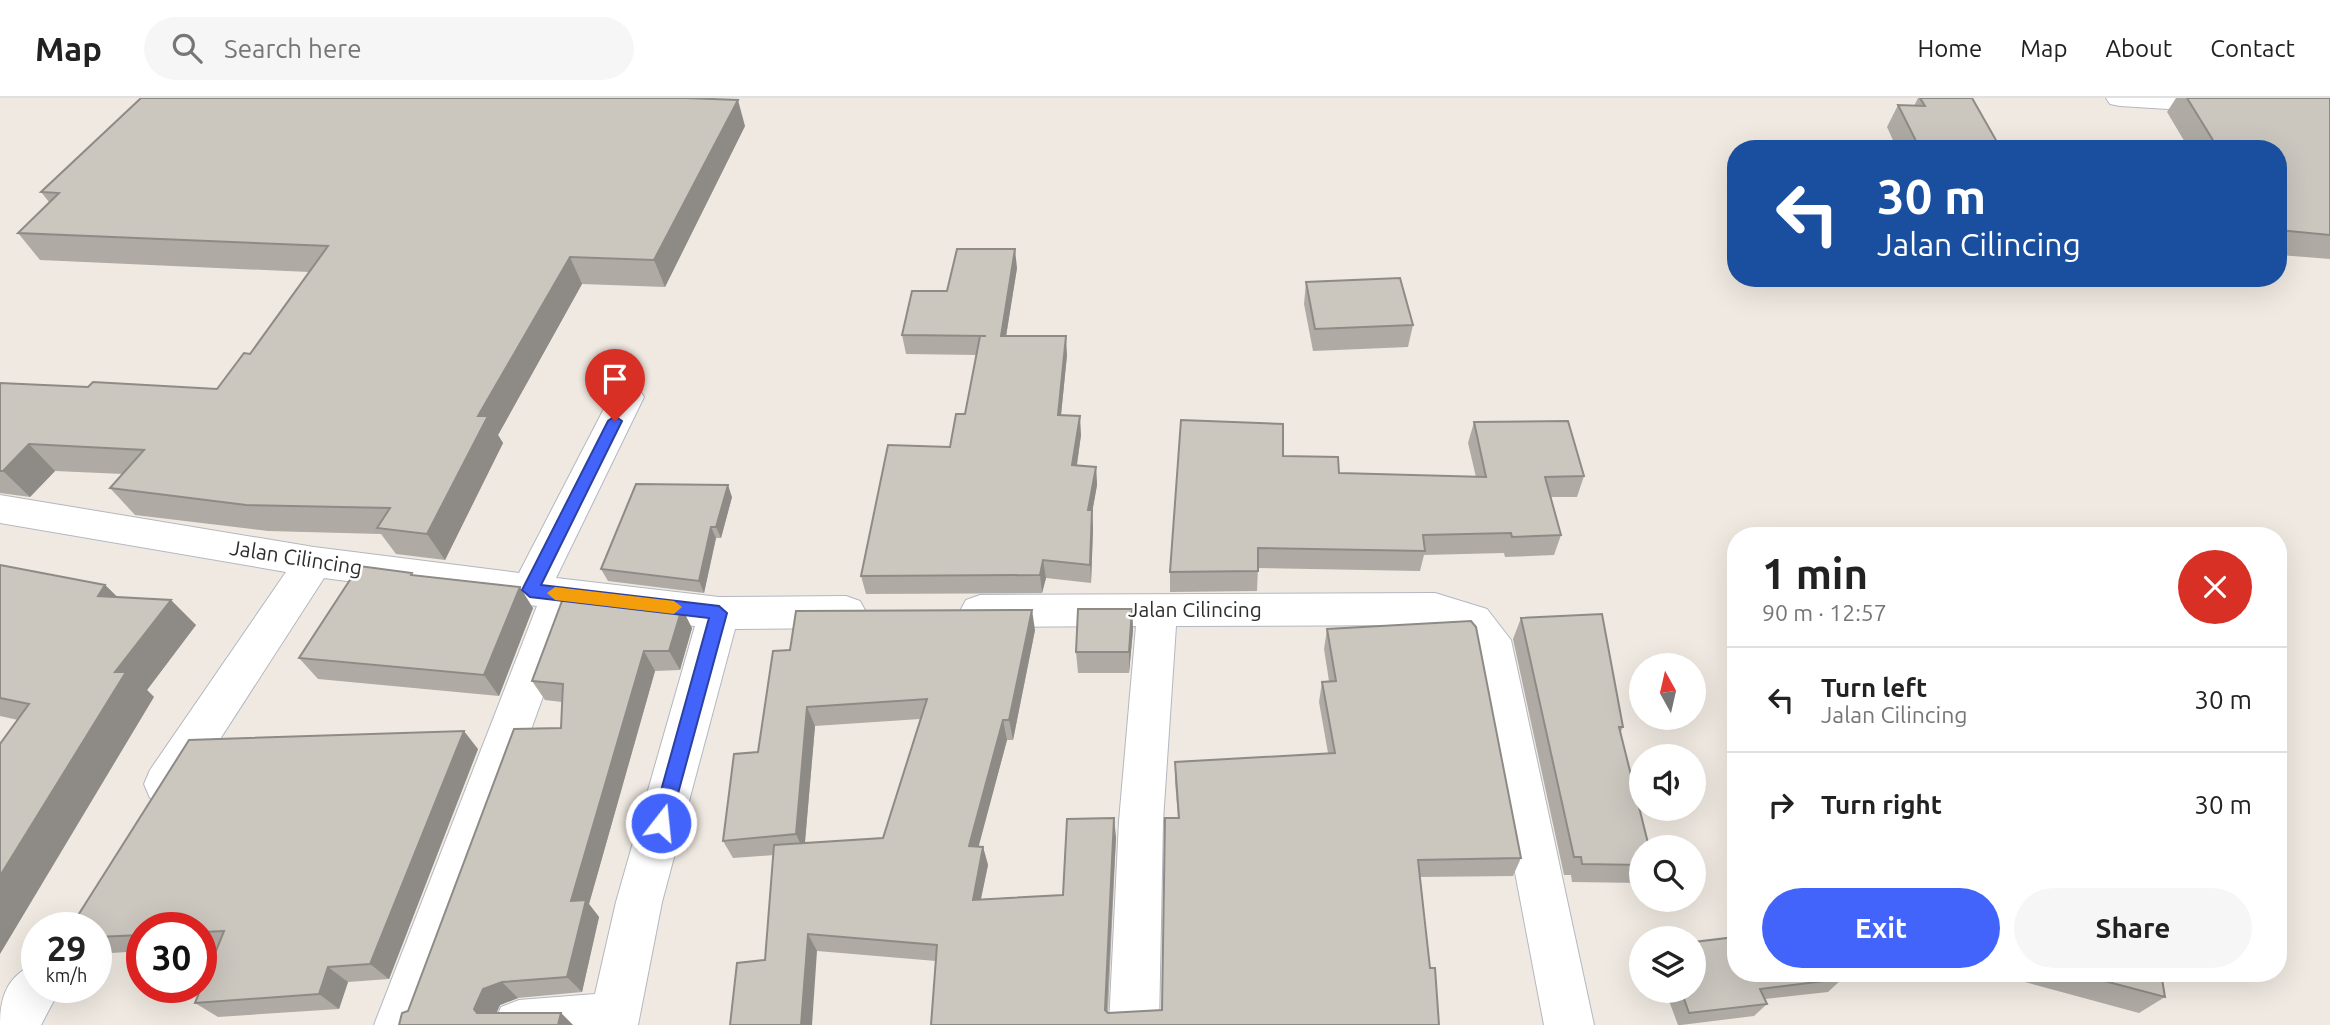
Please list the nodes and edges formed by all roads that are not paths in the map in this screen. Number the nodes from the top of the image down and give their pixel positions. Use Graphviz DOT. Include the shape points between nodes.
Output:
graph roads {
  1 [pos="2120,98"];
  2 [pos="2330,111"];
  3 [pos="627,397"];
  4 [pos="0,509"];
  5 [pos="314,562"];
  6 [pos="546,592"];
  7 [pos="1157,610"];
  8 [pos="883,612"];
  9 [pos="938,612"];
  10 [pos="719,613"];
  11 [pos="147,814"];
  12 [pos="27,1003"];
  13 [pos="614,1021"];
  14 [pos="13,1025"];
  15 [pos="399,1025"];
  16 [pos="519,1025"];
  17 [pos="1134,1025"];
  18 [pos="1569,1025"];
  1 -- 2 [label="street"];
  3 -- 6 [label="street"];
  4 -- 5 [label="street, Jalan Cilincing"];
  5 -- 6 [label="street, Jalan Cilincing"];
  5 -- 11 [label="street"];
  6 -- 10 [label="street, Jalan Cilincing"];
  6 -- 15 [label="street"];
  7 -- 9 [label="street, Jalan Cilincing"];
  7 -- 17 [label="street" via="1141,821"];
  7 -- 18 [label="street, Jalan Cilincing" via="1435,609 1473,620 1491,640"];
  8 -- 10 [label="street, Jalan Cilincing"];
  10 -- 13 [label="street" via="639,902"];
  12 -- 14 [label="street"];
  13 -- 16 [label="street"];
}
